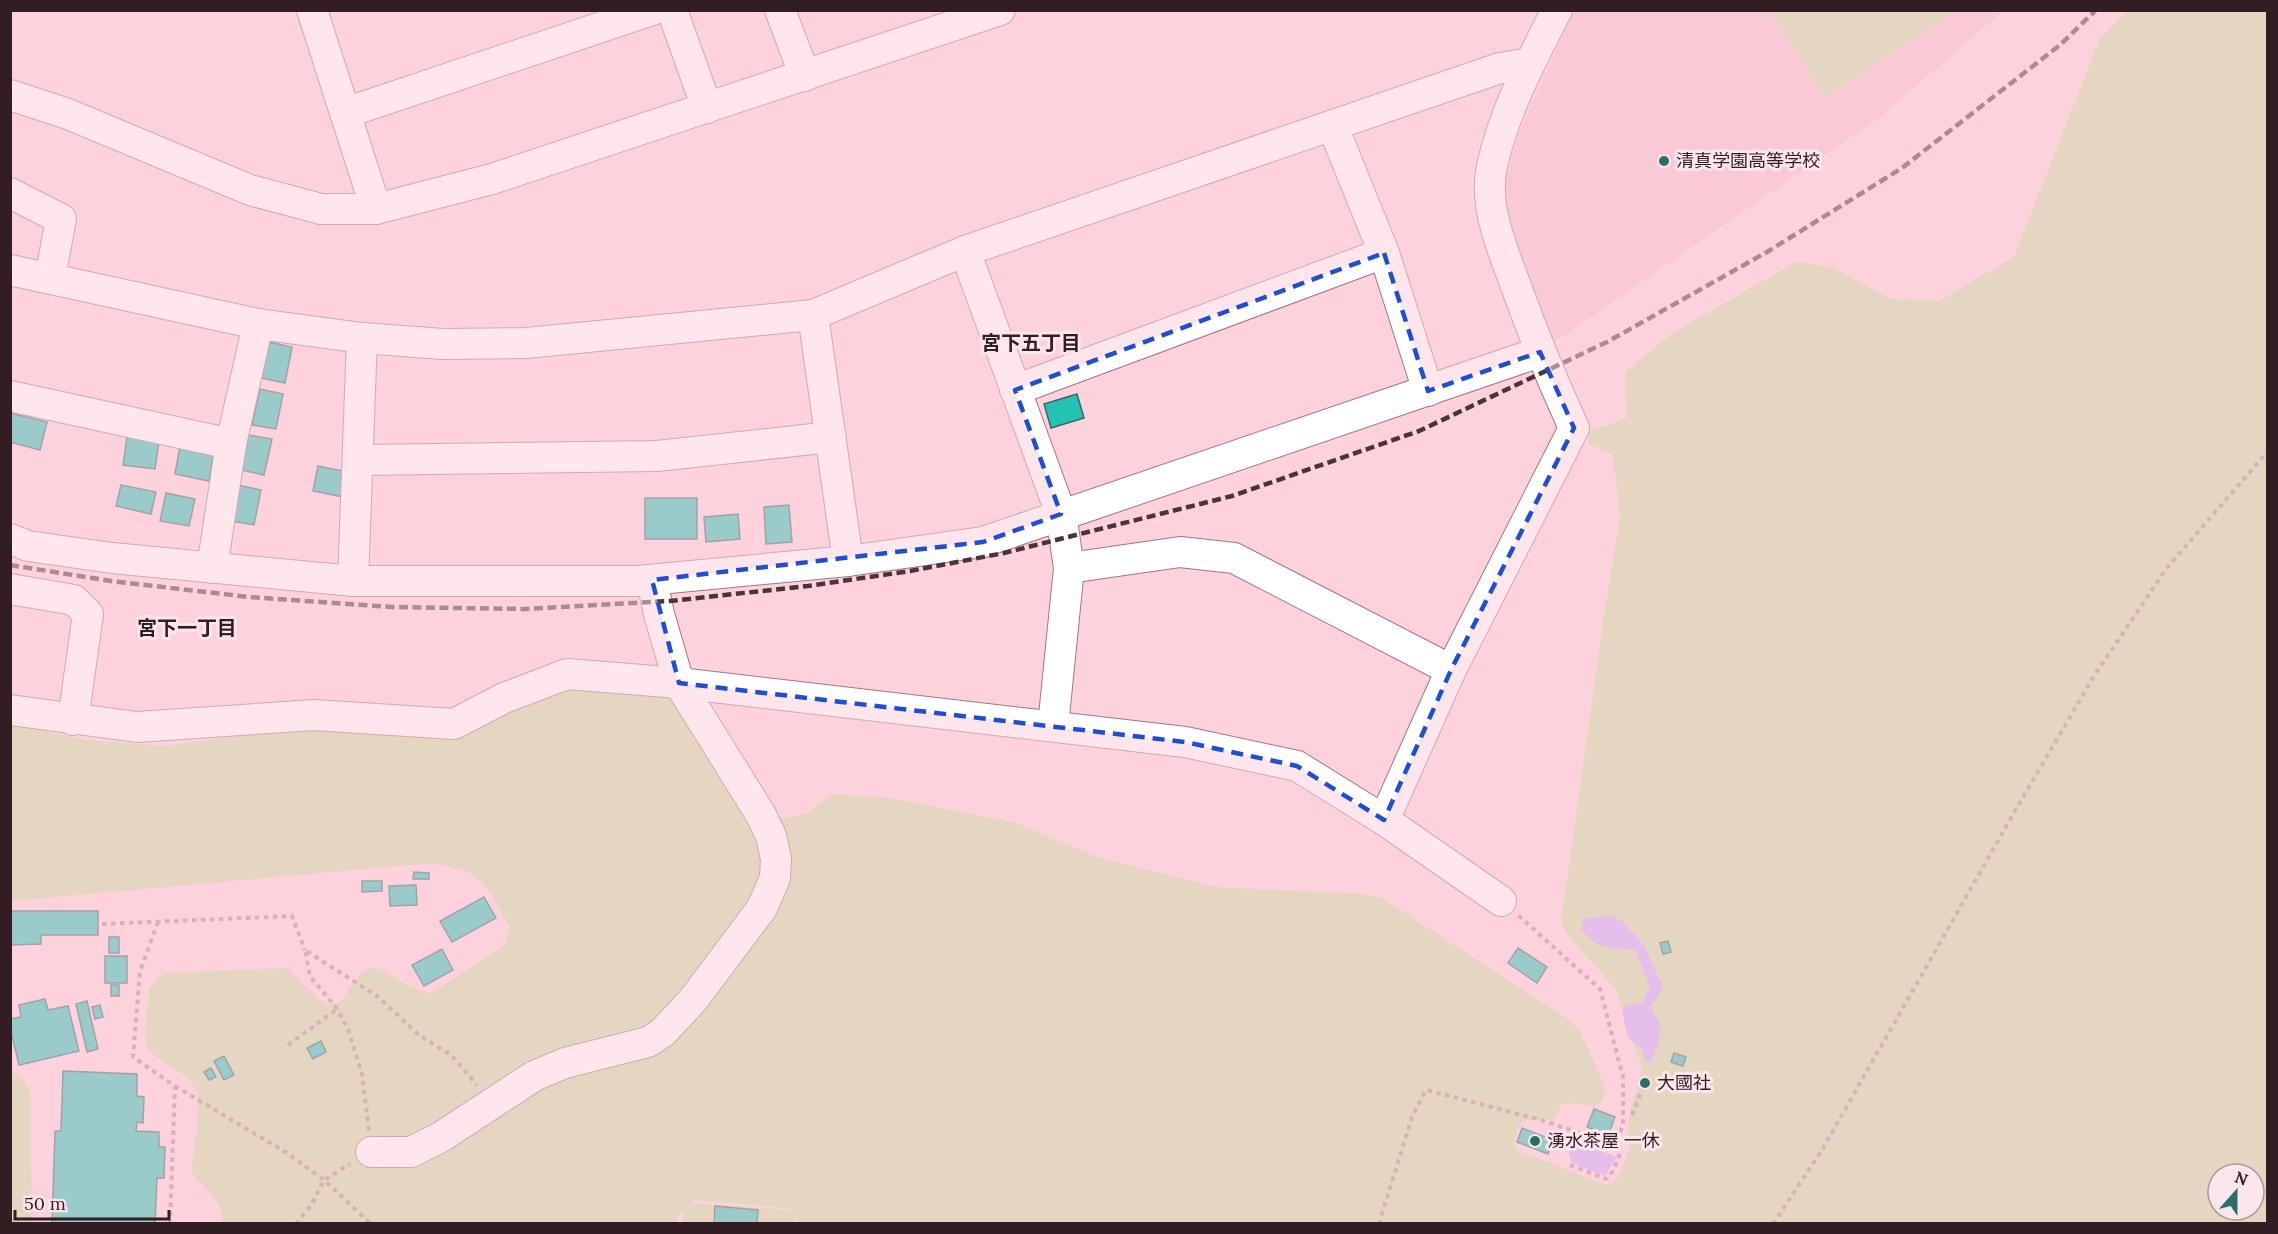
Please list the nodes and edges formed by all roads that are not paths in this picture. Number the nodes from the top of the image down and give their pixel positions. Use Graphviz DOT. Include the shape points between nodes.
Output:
graph roads {
  1 [pos="312,10"];
  2 [pos="652,10"];
  3 [pos="672,10"];
  4 [pos="780,10"];
  5 [pos="1000,10"];
  6 [pos="1557,10"];
  7 [pos="1530,63"];
  8 [pos="805,76"];
  9 [pos="10,95"];
  10 [pos="707,108"];
  11 [pos="345,113"];
  12 [pos="1333,127"];
  13 [pos="10,193"];
  14 [pos="376,210"];
  15 [pos="965,251"];
  16 [pos="1384,253"];
  17 [pos="10,270"];
  18 [pos="50,278"];
  19 [pos="813,315"];
  20 [pos="258,324"];
  21 [pos="362,338"];
  22 [pos="1540,352"];
  23 [pos="1016,390"];
  24 [pos="1428,392"];
  25 [pos="10,396"];
  26 [pos="831,437"];
  27 [pos="231,444"];
  28 [pos="358,460"];
  29 [pos="1061,514"];
  30 [pos="10,539"];
  31 [pos="848,561"];
  32 [pos="212,568"];
  33 [pos="1069,568"];
  34 [pos="652,580"];
  35 [pos="353,581"];
  36 [pos="10,589"];
  37 [pos="1451,670"];
  38 [pos="679,683"];
  39 [pos="10,710"];
  40 [pos="73,720"];
  41 [pos="1053,726"];
  42 [pos="1384,820"];
  43 [pos="1502,901"];
  44 [pos="371,1152"];
  1 -- 11 [label="street"];
  2 -- 11 [label="street"];
  3 -- 10 [label="street"];
  4 -- 8 [label="street"];
  5 -- 8 [label="street"];
  6 -- 7 [label="street"];
  7 -- 12 [label="street" via="1500,68"];
  7 -- 22 [label="street" via="1492,167 1491,206"];
  8 -- 10 [label="street"];
  9 -- 14 [label="street" via="68,114 250,190 321,209"];
  10 -- 14 [label="street" via="492,179"];
  11 -- 14 [label="street"];
  12 -- 15 [label="street"];
  12 -- 16 [label="street"];
  13 -- 18 [label="street" via="61,219"];
  15 -- 19 [label="street"];
  15 -- 23 [label="street"];
  16 -- 23 [label="street"];
  16 -- 24 [label="street"];
  17 -- 18 [label="street"];
  18 -- 20 [label="street"];
  19 -- 21 [label="street" via="526,343 442,344"];
  19 -- 26 [label="street"];
  20 -- 21 [label="street"];
  20 -- 27 [label="street"];
  21 -- 28 [label="street"];
  22 -- 24 [label="street"];
  22 -- 37 [label="street" via="1574,428"];
  23 -- 29 [label="street"];
  24 -- 29 [label="street"];
  25 -- 27 [label="street"];
  26 -- 28 [label="street" via="657,456"];
  26 -- 31 [label="street"];
  27 -- 32 [label="street"];
  28 -- 35 [label="street"];
  29 -- 31 [label="street" via="983,542"];
  29 -- 33 [label="street"];
  30 -- 32 [label="street" via="28,546"];
  31 -- 34 [label="street"];
  32 -- 35 [label="street"];
  33 -- 37 [label="street" via="1180,552 1233,558"];
  33 -- 41 [label="street"];
  34 -- 35 [label="street"];
  34 -- 38 [label="street"];
  36 -- 40 [label="street" via="74,600 88,614"];
  37 -- 42 [label="street"];
  38 -- 40 [label="street" via="567,674 504,698 454,724 314,715 137,727"];
  38 -- 41 [label="street"];
  38 -- 44 [label="street" via="771,836 775,878 762,908 706,983 662,1033 648,1042 566,1063 534,1076 441,1137 411,1152"];
  39 -- 40 [label="street"];
  41 -- 42 [label="street" via="1185,742 1297,766"];
  42 -- 43 [label="street"];
}
